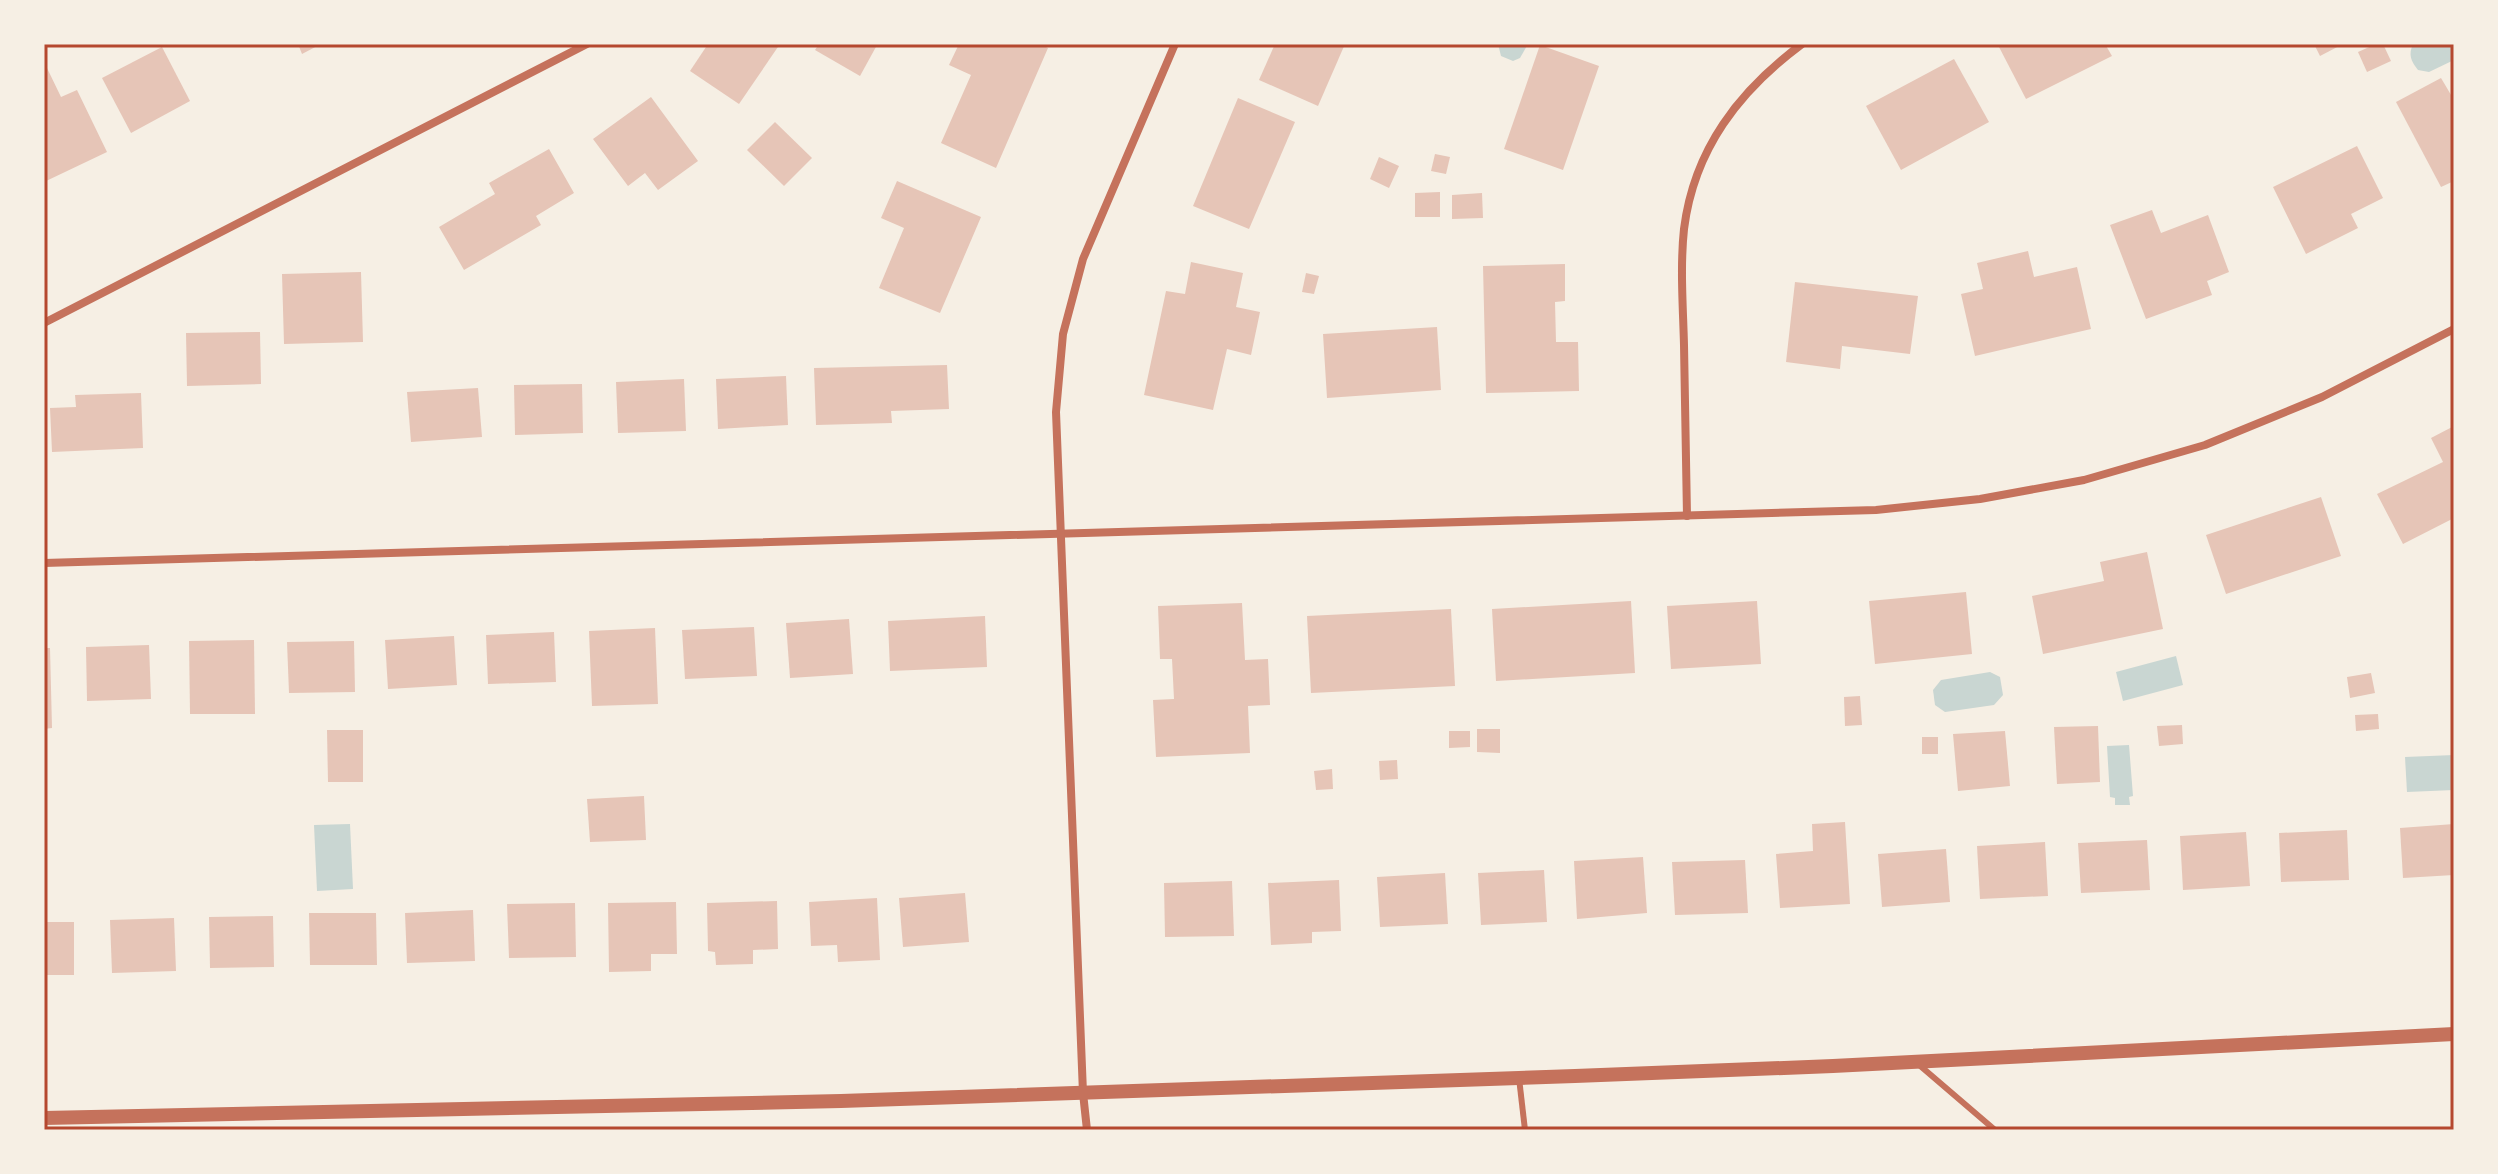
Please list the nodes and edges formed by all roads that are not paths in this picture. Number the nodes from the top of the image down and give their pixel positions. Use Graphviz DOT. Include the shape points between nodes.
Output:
graph roads {
  1 [pos="587,44"];
  2 [pos="1175,44"];
  3 [pos="1802,44"];
  4 [pos="44,323"];
  5 [pos="2454,329"];
  6 [pos="1687,516"];
  7 [pos="1060,535"];
  8 [pos="44,563"];
  9 [pos="2454,1034"];
  10 [pos="1915,1062"];
  11 [pos="1519,1078"];
  12 [pos="1083,1093"];
  13 [pos="44,1118"];
  14 [pos="1087,1130"];
  15 [pos="1525,1130"];
  16 [pos="1995,1130"];
  1 -- 4 [label="street"];
  2 -- 7 [label="street" via="1083,259 1063,334 1056,412"];
  3 -- 6 [label="street" via="1756,81 1722,123 1697,175 1682,269"];
  5 -- 6 [label="street" via="2322,397 2205,445 2084,480 1876,510"];
  6 -- 7 [label="street"];
  7 -- 8 [label="street"];
  7 -- 12 [label="street"];
  9 -- 10 [label="street"];
  10 -- 11 [label="street"];
  10 -- 16 [label="lane"];
  11 -- 12 [label="street"];
  11 -- 15 [label="lane"];
  12 -- 13 [label="street"];
  12 -- 14 [label="street"];
}
